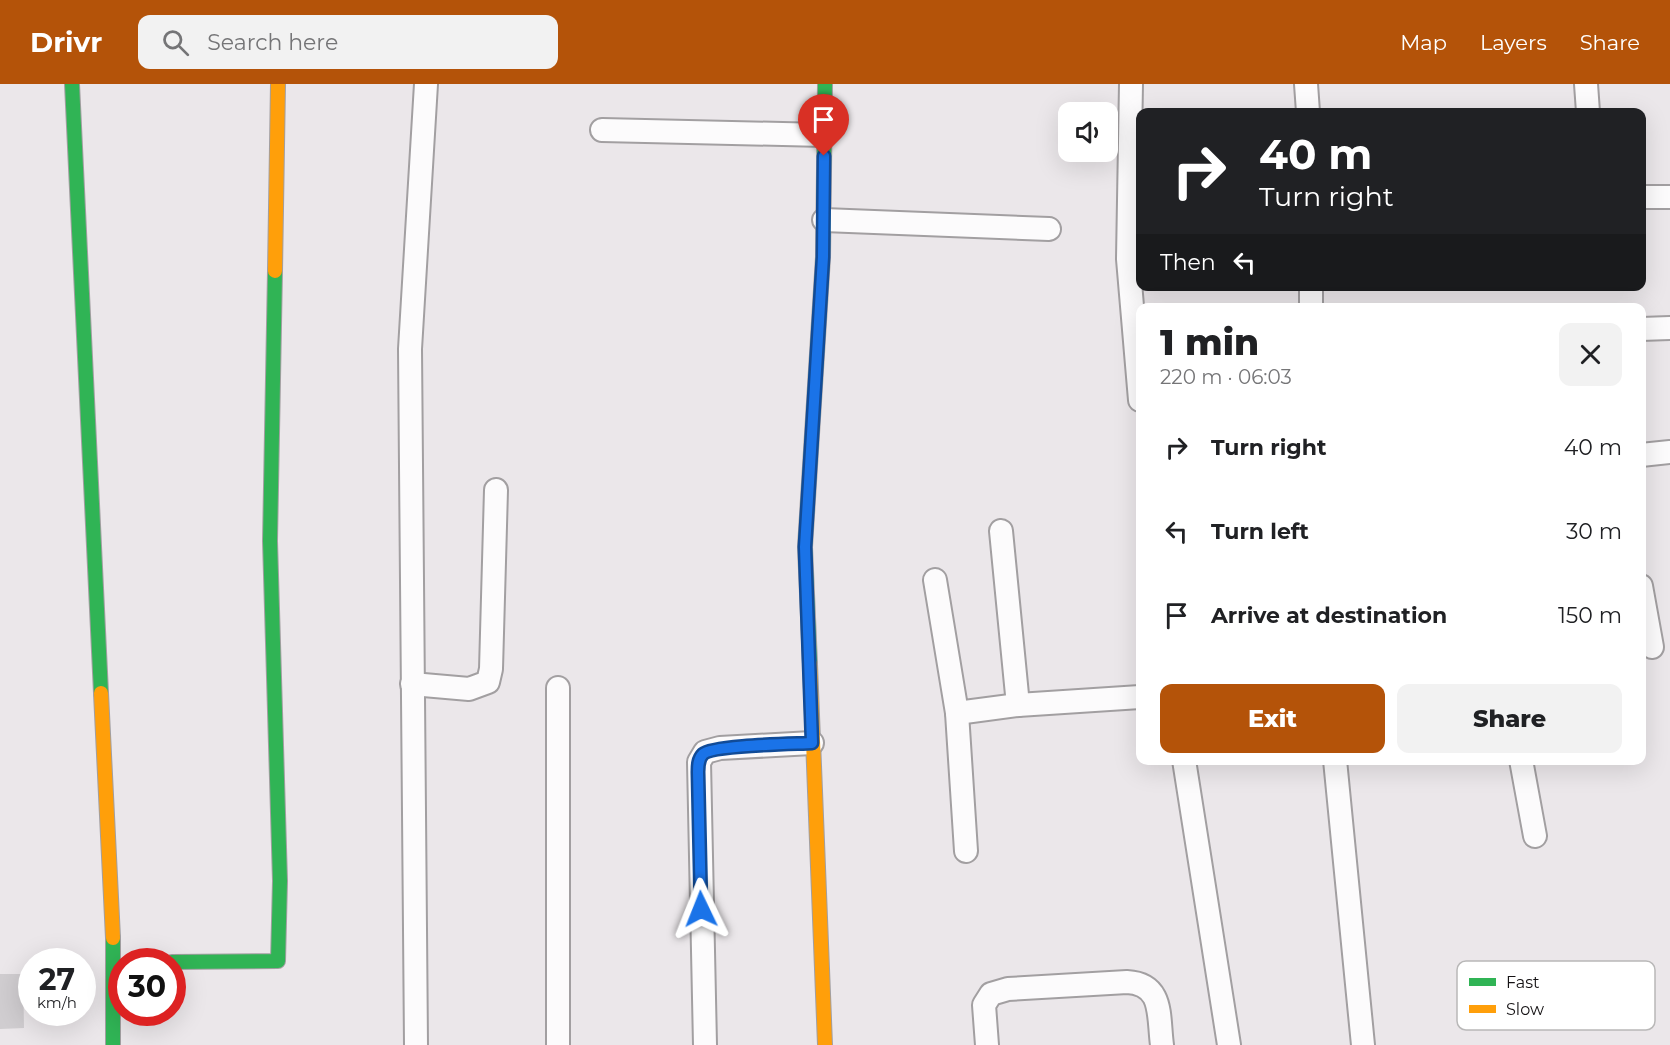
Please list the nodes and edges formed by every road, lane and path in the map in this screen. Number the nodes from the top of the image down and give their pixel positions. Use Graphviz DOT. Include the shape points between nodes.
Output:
graph roads {
  1 [pos="72,84"];
  2 [pos="278,84"];
  3 [pos="426,84"];
  4 [pos="825,84"];
  5 [pos="1131,84"];
  6 [pos="1306,84"];
  7 [pos="1586,84"];
  8 [pos="1308,108"];
  9 [pos="1588,108"];
  10 [pos="602,130"];
  11 [pos="824,135"];
  12 [pos="1646,197"];
  13 [pos="1670,197"];
  14 [pos="824,220"];
  15 [pos="1049,229"];
  16 [pos="1670,328"];
  17 [pos="1646,329"];
  18 [pos="1136,353"];
  19 [pos="1670,452"];
  20 [pos="1646,454"];
  21 [pos="496,490"];
  22 [pos="1001,531"];
  23 [pos="935,580"];
  24 [pos="1646,614"];
  25 [pos="1652,647"];
  26 [pos="412,684"];
  27 [pos="558,688"];
  28 [pos="1136,697"];
  29 [pos="1018,705"];
  30 [pos="957,713"];
  31 [pos="812,743"];
  32 [pos="1185,765"];
  33 [pos="1335,765"];
  34 [pos="1522,765"];
  35 [pos="1535,836"];
  36 [pos="966,851"];
  37 [pos="117,948"];
  38 [pos="186,962"];
  39 [pos="113,1026"];
  40 [pos="112,1045"];
  41 [pos="416,1045"];
  42 [pos="558,1045"];
  43 [pos="705,1045"];
  44 [pos="825,1045"];
  45 [pos="987,1045"];
  46 [pos="1162,1045"];
  47 [pos="1229,1045"];
  48 [pos="1363,1045"];
  1 -- 37 [label="street"];
  2 -- 38 [label="street" via="270,541 280,881 278,961"];
  3 -- 26 [label="street" via="410,348"];
  4 -- 11 [label="street"];
  5 -- 18 [label="street" via="1128,259"];
  6 -- 8 [label="street"];
  7 -- 9 [label="street"];
  10 -- 11 [label="street"];
  11 -- 14 [label="street"];
  12 -- 13 [label="street"];
  14 -- 15 [label="street"];
  14 -- 31 [label="street" via="805,547"];
  16 -- 17 [label="street"];
  19 -- 20 [label="street"];
  21 -- 26 [label="street" via="488,682 469,689"];
  22 -- 29 [label="street"];
  23 -- 30 [label="street"];
  24 -- 25 [label="street"];
  26 -- 41 [label="street"];
  27 -- 42 [label="street"];
  28 -- 29 [label="street"];
  29 -- 30 [label="street"];
  30 -- 36 [label="street"];
  31 -- 43 [label="street" via="720,748 705,752 699,762"];
  31 -- 44 [label="street"];
  32 -- 47 [label="street"];
  33 -- 48 [label="street"];
  34 -- 35 [label="street"];
  39 -- 40 [label="street"];
  45 -- 46 [label="street" via="984,1005 991,994 1008,989 1127,982 1142,983 1155,997"];
}
